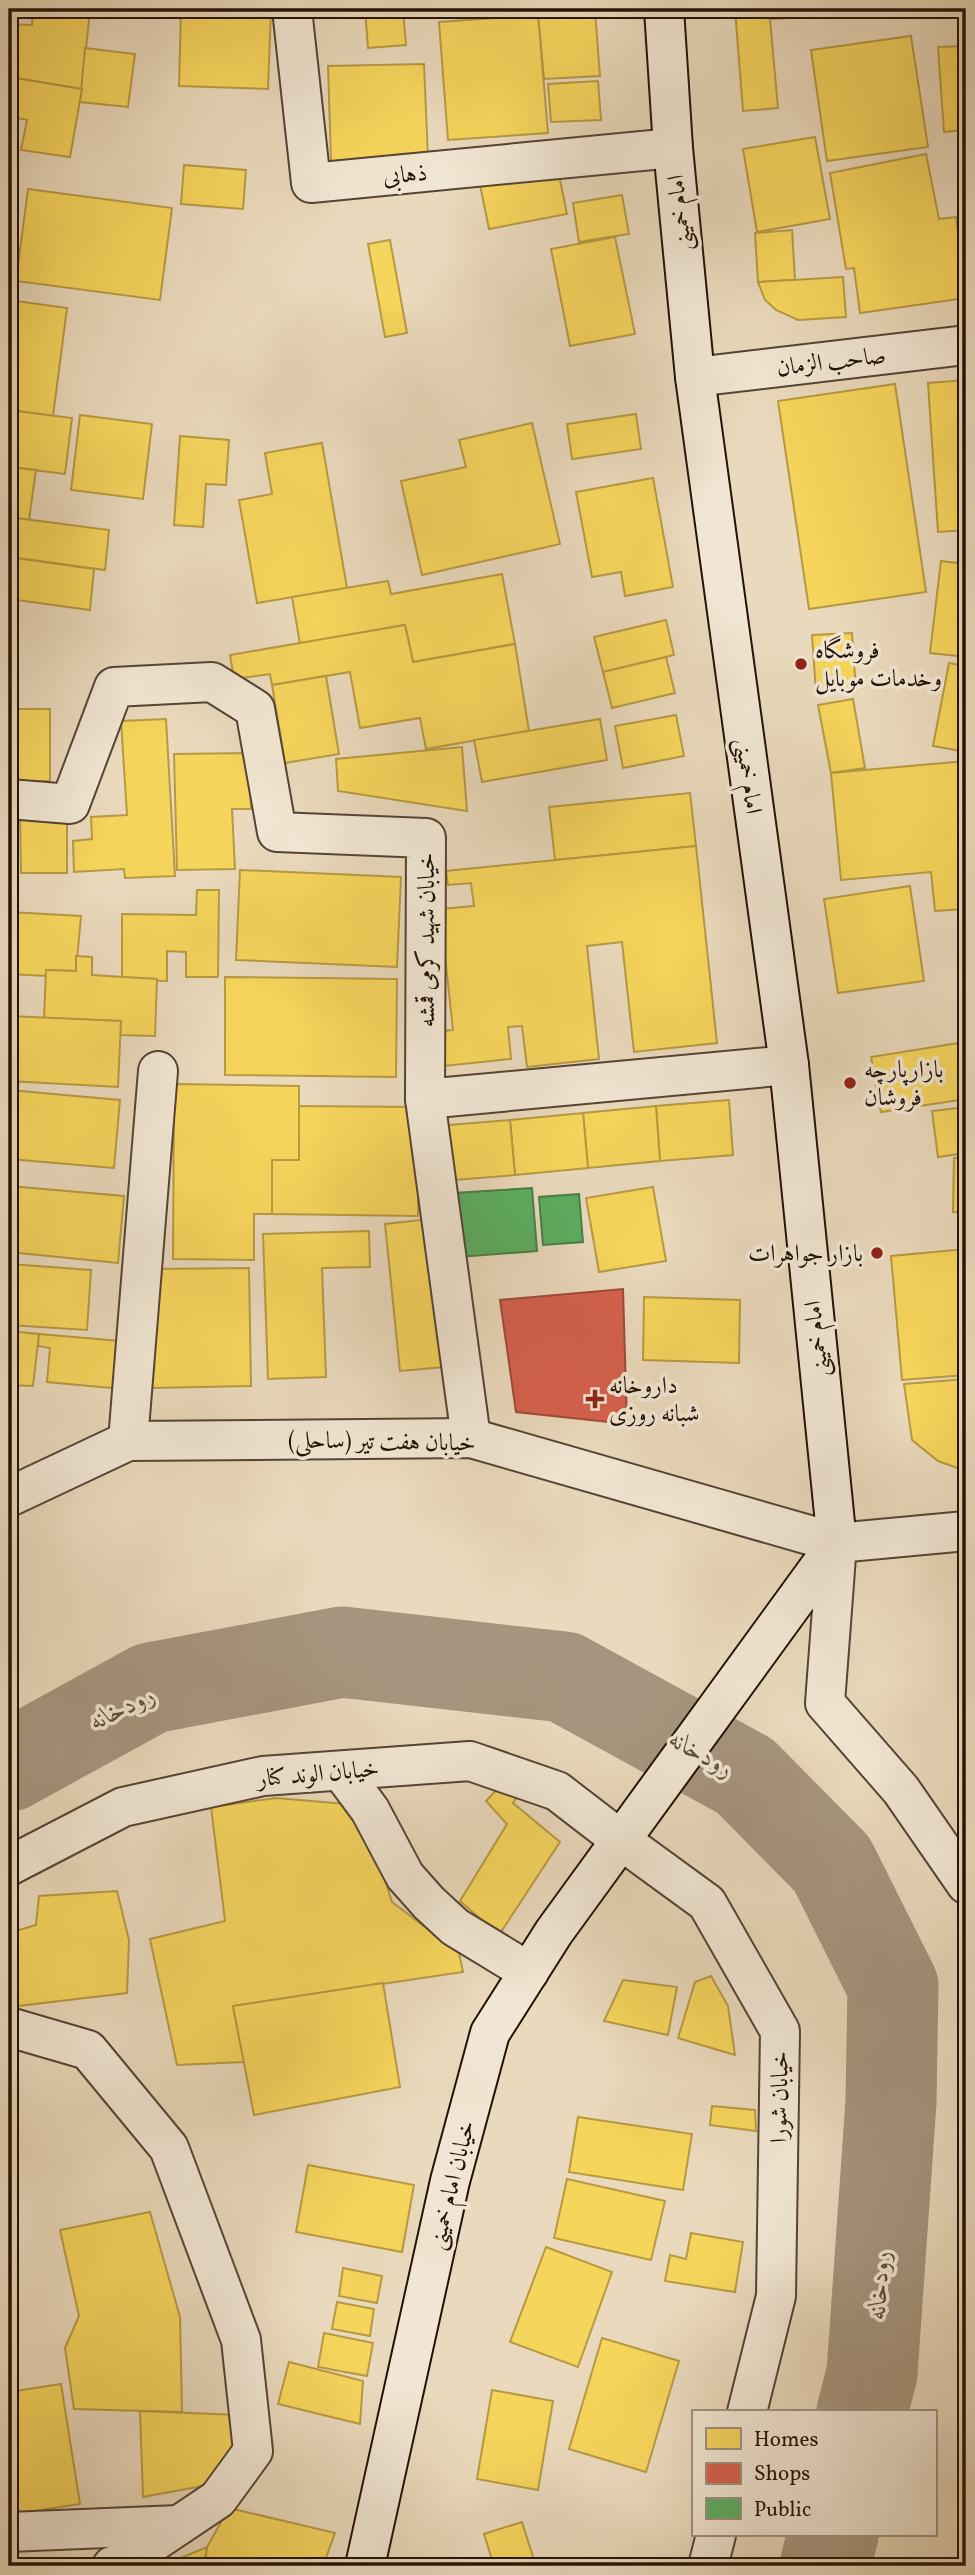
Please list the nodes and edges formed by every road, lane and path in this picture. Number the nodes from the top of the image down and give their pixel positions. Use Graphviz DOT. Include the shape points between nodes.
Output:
graph roads {
  1 [pos="292,9"];
  2 [pos="664,9"];
  3 [pos="673,148"];
  4 [pos="966,345"];
  5 [pos="695,377"];
  6 [pos="9,799"];
  7 [pos="789,1065"];
  8 [pos="158,1071"];
  9 [pos="425,1100"];
  10 [pos="471,1438"];
  11 [pos="128,1441"];
  12 [pos="9,1497"];
  13 [pos="966,1531"];
  14 [pos="837,1543"];
  15 [pos="341,1771"];
  16 [pos="622,1841"];
  17 [pos="9,1866"];
  18 [pos="966,1884"];
  19 [pos="529,1972"];
  20 [pos="9,2027"];
  21 [pos="748,2410"];
  22 [pos="179,2525"];
  23 [pos="9,2532"];
  24 [pos="716,2536"];
  25 [pos="112,2566"];
  26 [pos="365,2566"];
  27 [pos="708,2566"];
  1 -- 3 [label="street, ذهابی" via="311,183"];
  2 -- 3 [label="street, امام خمینی"];
  3 -- 5 [label="street, امام خمینی"];
  4 -- 5 [label="street, صاحب الزمان"];
  5 -- 7 [label="street, امام خمینی"];
  6 -- 9 [label="street, خیابان شهید کرمی قمشه" via="70,804 114,687 212,682 255,709 277,832 426,838"];
  7 -- 9 [label="street"];
  7 -- 14 [label="street, امام خمینی"];
  8 -- 11 [label="street"];
  9 -- 10 [label="street, خیابان شهید کرمی قمشه"];
  10 -- 11 [label="street, خیابان هفت تیر (ساحلی)"];
  10 -- 14 [label="street, خیابان هفت تیر (ساحلی)"];
  11 -- 12 [label="street, خیابان هفت تیر (ساحلی)"];
  13 -- 14 [label="street"];
  14 -- 16 [label="street, خیابان امام خمینی"];
  14 -- 18 [label="street, امام خمینی" via="825,1703 901,1790"];
  15 -- 16 [label="street, خیابان الوند کنار" via="470,1760 557,1791"];
  15 -- 17 [label="street, خیابان الوند کنار" via="263,1776 123,1807"];
  15 -- 19 [label="street" via="370,1810 405,1876 429,1903 455,1927"];
  16 -- 19 [label="street, خیابان امام خمینی"];
  16 -- 21 [label="street, خیابان شورا" via="707,1903 780,2031 776,2296"];
  19 -- 26 [label="street, خیابان امام خمینی" via="486,2046 450,2181"];
  20 -- 22 [label="street" via="88,2050 169,2148 241,2340 253,2451 218,2499"];
  22 -- 23 [label="street"];
  22 -- 25 [label="street"];
  24 -- 27 [label="street"];
}
